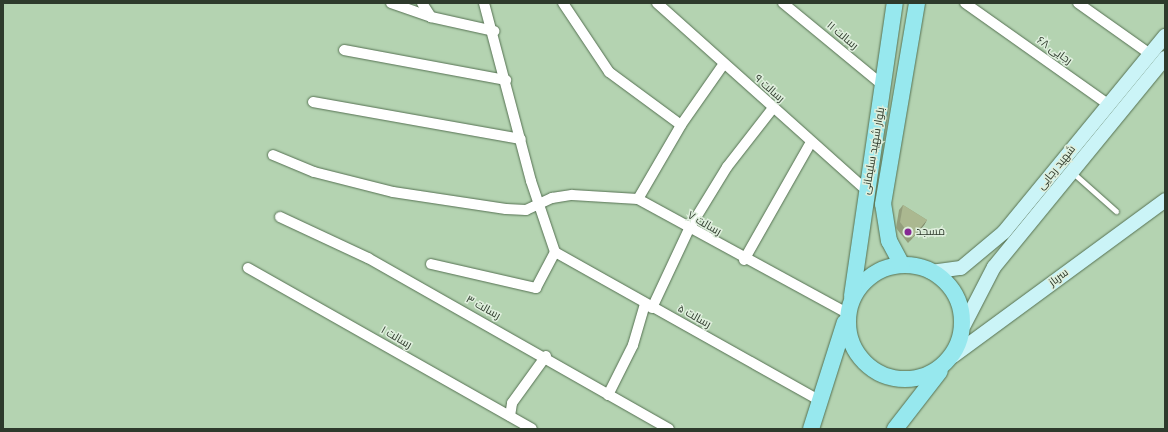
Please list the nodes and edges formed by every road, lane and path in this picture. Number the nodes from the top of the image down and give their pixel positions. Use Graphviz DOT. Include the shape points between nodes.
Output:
graph roads {
  1 [pos="391,3"];
  2 [pos="422,3"];
  3 [pos="484,3"];
  4 [pos="564,3"];
  5 [pos="657,3"];
  6 [pos="783,3"];
  7 [pos="895,3"];
  8 [pos="917,3"];
  9 [pos="965,3"];
  10 [pos="1078,3"];
  11 [pos="431,17"];
  12 [pos="494,31"];
  13 [pos="1165,36"];
  14 [pos="344,50"];
  15 [pos="1150,54"];
  16 [pos="1165,58"];
  17 [pos="723,65"];
  18 [pos="506,80"];
  19 [pos="885,87"];
  20 [pos="313,102"];
  21 [pos="1109,105"];
  22 [pos="773,108"];
  23 [pos="681,125"];
  24 [pos="521,139"];
  25 [pos="811,142"];
  26 [pos="273,156"];
  27 [pos="1072,172"];
  28 [pos="867,190"];
  29 [pos="638,199"];
  30 [pos="1165,200"];
  31 [pos="542,205"];
  32 [pos="1116,211"];
  33 [pos="280,217"];
  34 [pos="689,229"];
  35 [pos="555,252"];
  36 [pos="744,260"];
  37 [pos="431,264"];
  38 [pos="902,265"];
  39 [pos="248,268"];
  40 [pos="931,272"];
  41 [pos="649,306"];
  42 [pos="848,311"];
  43 [pos="964,325"];
  44 [pos="546,356"];
  45 [pos="953,356"];
  46 [pos="940,371"];
  47 [pos="608,395"];
  48 [pos="822,402"];
  49 [pos="510,416"];
  50 [pos="532,429"];
  51 [pos="670,429"];
  52 [pos="810,429"];
  53 [pos="895,429"];
  1 -- 11 [label="street"];
  2 -- 11 [label="street"];
  3 -- 12 [label="street"];
  4 -- 23 [label="street" via="609,72"];
  5 -- 17 [label="street, رسالت ۹"];
  6 -- 19 [label="street, رسالت ۱۱"];
  7 -- 19 [label="main road, بلوار شهید سلیمانی"];
  8 -- 38 [label="main road, بلوار شهید سلیمانی" via="883,204 889,241"];
  9 -- 21 [label="street, رجایی ۶۸"];
  10 -- 15 [label="street"];
  11 -- 12 [label="street"];
  12 -- 18 [label="street"];
  13 -- 15 [label="main road, شهید رجایی"];
  14 -- 18 [label="street"];
  15 -- 21 [label="main road, شهید رجایی"];
  16 -- 27 [label="main road, شهید رجایی"];
  17 -- 22 [label="street, رسالت ۹"];
  17 -- 23 [label="street"];
  18 -- 24 [label="street"];
  19 -- 28 [label="main road, بلوار شهید سلیمانی"];
  20 -- 24 [label="street"];
  21 -- 40 [label="main road, شهید رجایی" via="1004,232 979,256 961,268"];
  22 -- 25 [label="street, رسالت ۹"];
  22 -- 34 [label="street" via="727,167"];
  23 -- 29 [label="street"];
  24 -- 31 [label="street" via="531,182"];
  25 -- 28 [label="street, رسالت ۹"];
  25 -- 36 [label="street"];
  26 -- 31 [label="street, رسالت ۷" via="314,172 393,192 526,210"];
  27 -- 32 [label="lane"];
  27 -- 43 [label="main road, شهید رجایی" via="994,268"];
  28 -- 42 [label="main road, بلوار شهید سلیمانی"];
  29 -- 31 [label="street, رسالت ۷" via="572,195 552,198"];
  29 -- 34 [label="street, رسالت ۷"];
  30 -- 45 [label="main road, سرباز"];
  31 -- 35 [label="street"];
  33 -- 44 [label="street, رسالت ۳" via="368,258"];
  34 -- 36 [label="street, رسالت ۷"];
  34 -- 41 [label="street"];
  35 -- 37 [label="street" via="536,288"];
  35 -- 41 [label="street, رسالت ۵"];
  36 -- 42 [label="street, رسالت ۷"];
  38 -- 40 [label="main road" via="917,266"];
  38 -- 42 [label="main road" via="886,267 872,275"];
  39 -- 49 [label="street, رسالت ۱"];
  40 -- 43 [label="main road" via="954,294"];
  41 -- 47 [label="street" via="636,339"];
  41 -- 48 [label="street, رسالت ۵"];
  42 -- 46 [label="main road" via="852,348 872,369 889,377 908,378"];
  42 -- 48 [label="main road, بلوار شهید سلیمانی"];
  43 -- 45 [label="main road"];
  44 -- 47 [label="street, رسالت ۳"];
  44 -- 49 [label="street" via="512,403"];
  45 -- 46 [label="main road"];
  46 -- 53 [label="main road"];
  47 -- 51 [label="street, رسالت ۳"];
  48 -- 52 [label="main road, بلوار شهید سلیمانی"];
  49 -- 50 [label="street, رسالت ۱"];
}
